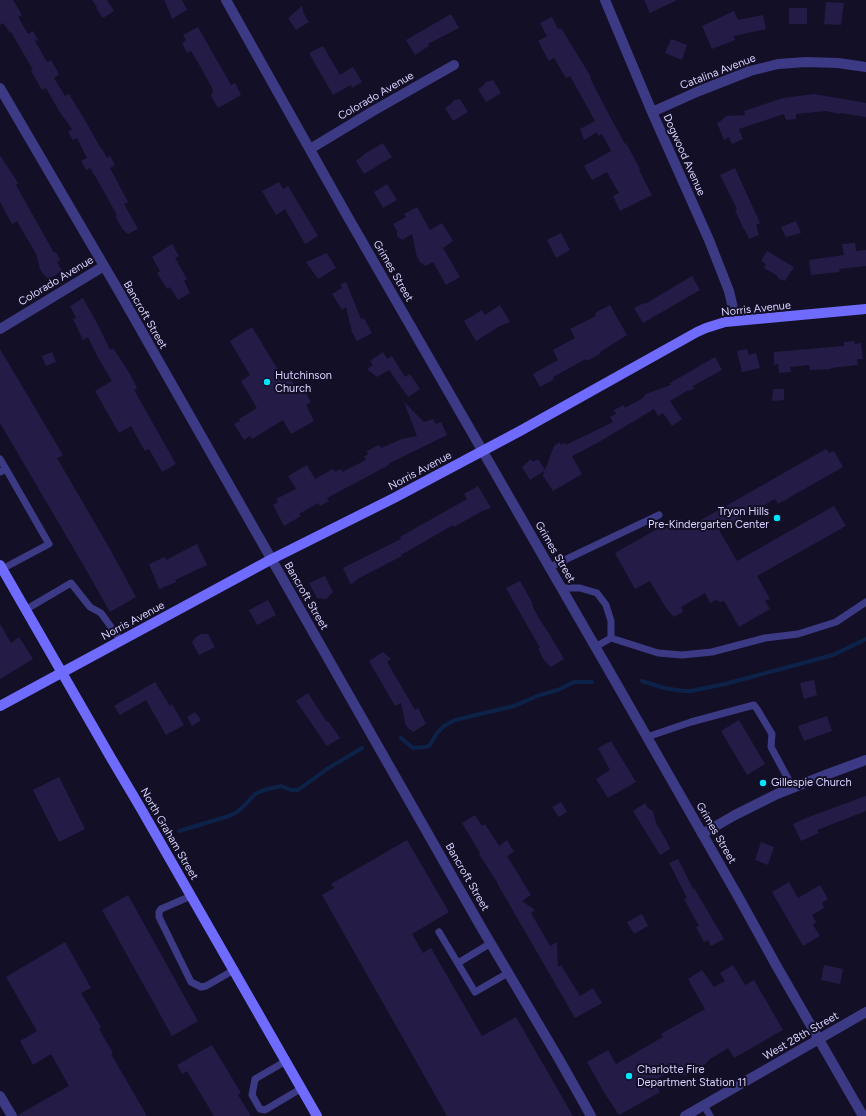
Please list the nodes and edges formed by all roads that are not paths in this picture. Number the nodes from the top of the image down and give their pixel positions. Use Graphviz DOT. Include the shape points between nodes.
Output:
graph roads {
  1 [pos="226,0"];
  2 [pos="605,0"];
  3 [pos="454,65"];
  4 [pos="866,67"];
  5 [pos="0,88"];
  6 [pos="652,112"];
  7 [pos="310,149"];
  8 [pos="104,266"];
  9 [pos="866,309"];
  10 [pos="736,321"];
  11 [pos="0,329"];
  12 [pos="483,451"];
  13 [pos="0,459"];
  14 [pos="3,471"];
  15 [pos="659,515"];
  16 [pos="272,559"];
  17 [pos="1,567"];
  18 [pos="550,567"];
  19 [pos="561,588"];
  20 [pos="866,602"];
  21 [pos="25,610"];
  22 [pos="611,638"];
  23 [pos="121,641"];
  24 [pos="595,647"];
  25 [pos="62,673"];
  26 [pos="0,706"];
  27 [pos="647,737"];
  28 [pos="866,760"];
  29 [pos="793,788"];
  30 [pos="702,834"];
  31 [pos="191,896"];
  32 [pos="439,932"];
  33 [pos="491,943"];
  34 [pos="458,963"];
  35 [pos="234,970"];
  36 [pos="508,973"];
  37 [pos="866,1012"];
  38 [pos="819,1039"];
  39 [pos="286,1061"];
  40 [pos="302,1088"];
  41 [pos="0,1096"];
  42 [pos="704,1105"];
  43 [pos="12,1116"];
  44 [pos="317,1116"];
  45 [pos="592,1116"];
  46 [pos="685,1116"];
  47 [pos="710,1116"];
  48 [pos="863,1116"];
  1 -- 7 [label="street, Grimes Street"];
  2 -- 6 [label="street, Dogwood Avenue"];
  3 -- 7 [label="street, Colorado Avenue"];
  4 -- 6 [label="street, Catalina Avenue" via="838,63 778,64 750,71"];
  5 -- 8 [label="street, Bancroft Street"];
  6 -- 10 [label="street, Dogwood Avenue" via="712,246 729,291"];
  7 -- 12 [label="street, Grimes Street"];
  8 -- 11 [label="street, Colorado Avenue"];
  8 -- 16 [label="street, Bancroft Street"];
  9 -- 10 [label="street, Norris Avenue"];
  10 -- 12 [label="street, Norris Avenue" via="697,332"];
  12 -- 16 [label="street, Norris Avenue"];
  12 -- 18 [label="street, Grimes Street"];
  13 -- 14 [label="lane"];
  14 -- 17 [label="lane" via="49,544"];
  15 -- 18 [label="lane"];
  16 -- 23 [label="street, Norris Avenue"];
  16 -- 33 [label="street, Bancroft Street"];
  17 -- 21 [label="street, North Graham Street"];
  18 -- 19 [label="street, Grimes Street"];
  19 -- 22 [label="lane" via="580,588 597,593 606,605 611,621"];
  19 -- 24 [label="street, Grimes Street"];
  20 -- 22 [label="lane" via="836,622 798,634 765,638 712,652 682,655 658,653"];
  21 -- 23 [label="lane" via="71,583 90,607 101,613"];
  21 -- 25 [label="street, North Graham Street"];
  22 -- 24 [label="lane"];
  23 -- 25 [label="street, Norris Avenue"];
  24 -- 27 [label="street, Grimes Street"];
  25 -- 26 [label="street, Norris Avenue"];
  25 -- 31 [label="street, North Graham Street"];
  27 -- 29 [label="lane" via="754,705 772,734 771,747"];
  27 -- 30 [label="street, Grimes Street"];
  28 -- 29 [label="street"];
  29 -- 30 [label="street" via="740,812"];
  30 -- 38 [label="street, Grimes Street"];
  31 -- 35 [label="street, North Graham Street"];
  31 -- 35 [label="lane" via="161,909 159,917 191,982 201,987 206,986"];
  32 -- 34 [label="lane"];
  33 -- 34 [label="lane"];
  33 -- 36 [label="street, Bancroft Street"];
  34 -- 36 [label="lane" via="475,992"];
  35 -- 39 [label="street, North Graham Street"];
  36 -- 45 [label="street, Bancroft Street"];
  37 -- 38 [label="street, West 28th Street"];
  38 -- 42 [label="street, West 28th Street"];
  38 -- 48 [label="street, Grimes Street"];
  39 -- 40 [label="street, North Graham Street"];
  39 -- 40 [label="lane" via="255,1079 252,1095 260,1109 265,1110"];
  40 -- 44 [label="street, North Graham Street"];
  41 -- 43 [label="street"];
  42 -- 46 [label="street, West 28th Street"];
  42 -- 47 [label="lane"];
}
